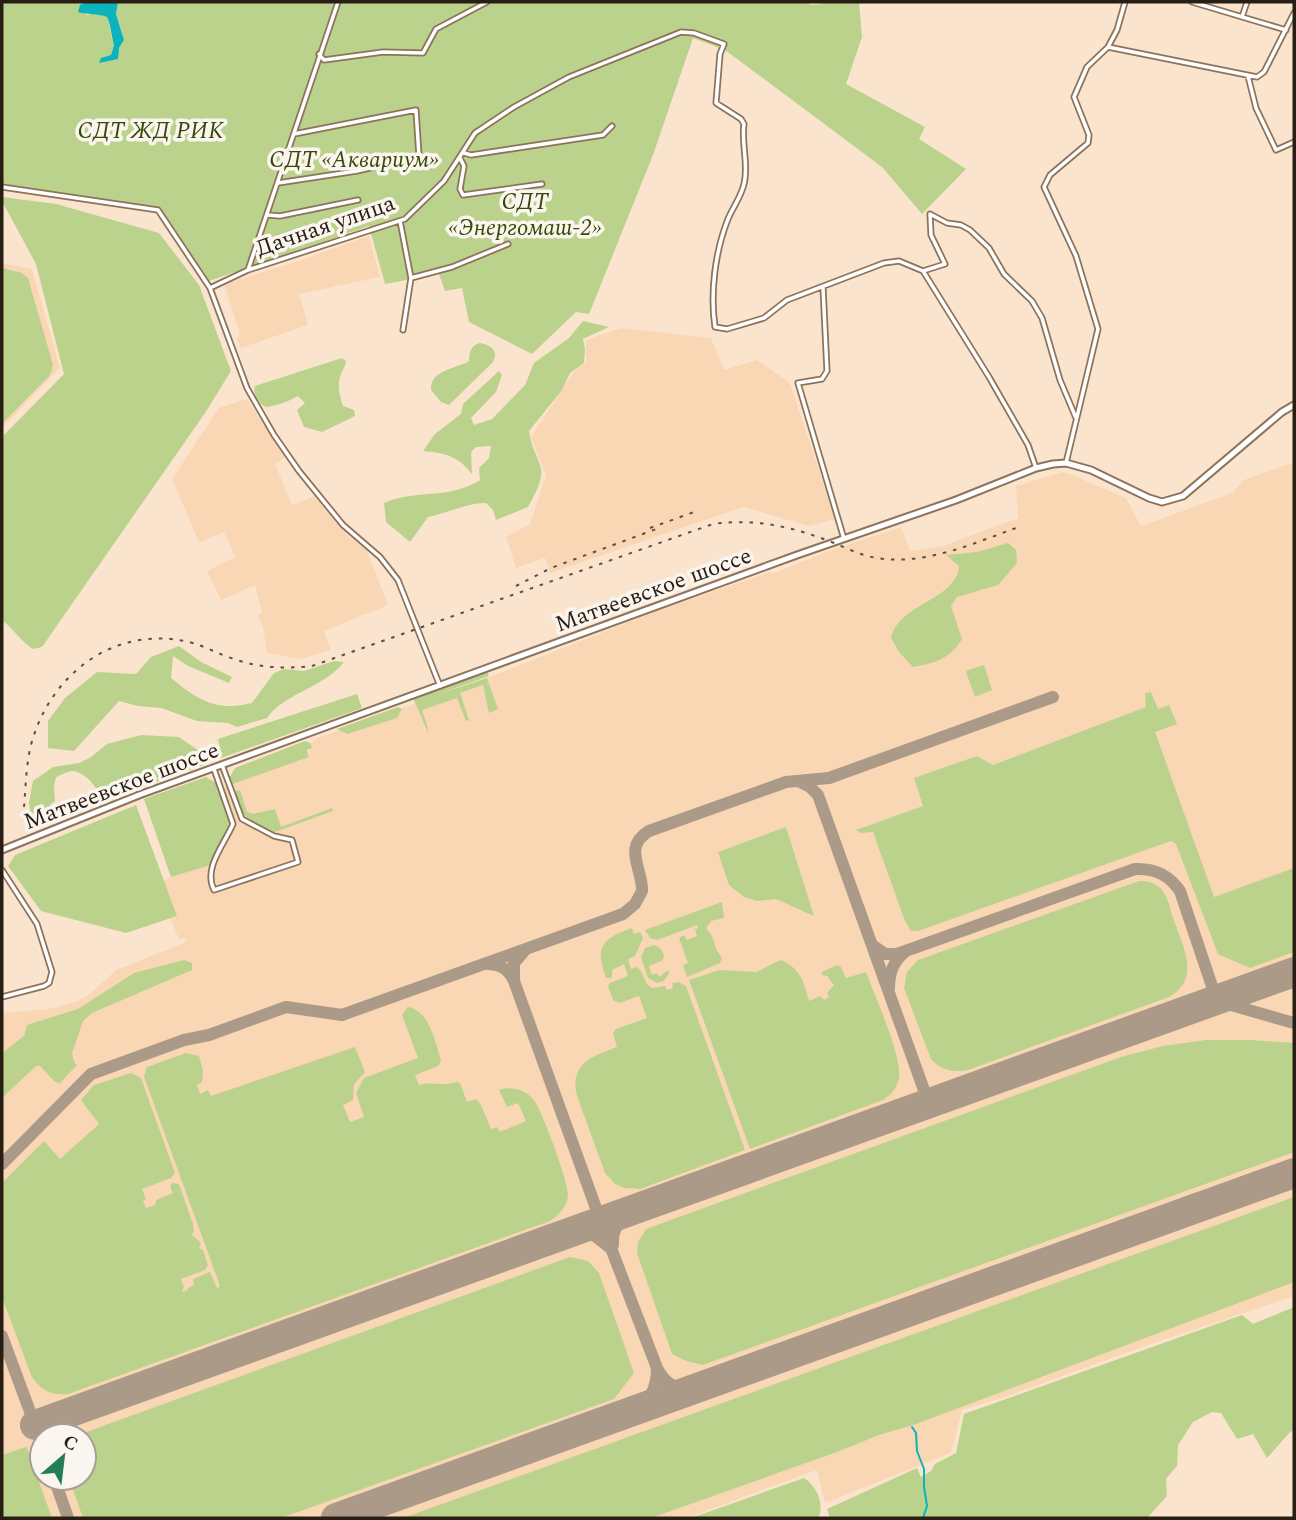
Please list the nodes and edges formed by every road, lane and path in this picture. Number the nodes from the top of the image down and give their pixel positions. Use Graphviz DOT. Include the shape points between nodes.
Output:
graph roads {
  1 [pos="338,2"];
  2 [pos="487,2"];
  3 [pos="1125,2"];
  4 [pos="1192,2"];
  5 [pos="1247,2"];
  6 [pos="1294,13"];
  7 [pos="1242,17"];
  8 [pos="1286,30"];
  9 [pos="1108,47"];
  10 [pos="319,54"];
  11 [pos="1248,76"];
  12 [pos="612,126"];
  13 [pos="294,134"];
  14 [pos="1294,142"];
  15 [pos="464,153"];
  16 [pos="460,158"];
  17 [pos="278,183"];
  18 [pos="542,184"];
  19 [pos="2,187"];
  20 [pos="358,200"];
  21 [pos="268,215"];
  22 [pos="400,221"];
  23 [pos="508,244"];
  24 [pos="248,270"];
  25 [pos="923,271"];
  26 [pos="411,278"];
  27 [pos="823,287"];
  28 [pos="210,288"];
  29 [pos="404,330"];
  30 [pos="1294,405"];
  31 [pos="1076,418"];
  32 [pos="1066,463"];
  33 [pos="1036,468"];
  34 [pos="844,539"];
  35 [pos="440,686"];
  36 [pos="222,765"];
  37 [pos="214,768"];
  38 [pos="2,850"];
  39 [pos="2,870"];
  40 [pos="2,997"];
  1 -- 10 [label="street"];
  2 -- 10 [label="street" via="436,29 423,53 383,52 324,60"];
  3 -- 9 [label="street"];
  4 -- 7 [label="street"];
  5 -- 7 [label="street"];
  6 -- 8 [label="street"];
  7 -- 8 [label="street"];
  8 -- 11 [label="street" via="1264,72"];
  9 -- 11 [label="street"];
  9 -- 31 [label="street" via="1087,67 1074,97 1088,143 1050,175 1044,187 1076,256 1098,329"];
  10 -- 13 [label="street"];
  11 -- 14 [label="street" via="1256,108 1276,150"];
  12 -- 15 [label="street" via="603,135"];
  13 -- 17 [label="street"];
  13 -- 17 [label="street" via="416,110 419,156"];
  15 -- 16 [label="street, Дачная улица"];
  15 -- 27 [label="street, Дачная улица" via="473,134 569,77 681,32 712,38 724,44 716,103 743,122 747,170 722,237 712,304 715,327 727,329 764,318 787,300"];
  16 -- 18 [label="street" via="463,195"];
  16 -- 22 [label="street, Дачная улица" via="444,181"];
  17 -- 21 [label="street"];
  19 -- 28 [label="street" via="158,210"];
  20 -- 21 [label="street"];
  21 -- 24 [label="street"];
  22 -- 24 [label="street, Дачная улица"];
  22 -- 26 [label="street"];
  23 -- 26 [label="street"];
  24 -- 28 [label="street, Дачная улица"];
  25 -- 27 [label="street" via="899,261 884,262"];
  25 -- 31 [label="street" via="944,264 931,234 930,214 978,236 1000,270 1041,316"];
  25 -- 33 [label="street" via="989,377"];
  26 -- 29 [label="street"];
  27 -- 34 [label="street" via="828,367 824,377 798,383"];
  28 -- 35 [label="street" via="256,407 343,525 396,577"];
  30 -- 32 [label="main road, Матвеевское шоссе" via="1183,496 1172,500 1149,498"];
  31 -- 32 [label="street"];
  32 -- 33 [label="main road, Матвеевское шоссе"];
  33 -- 34 [label="main road, Матвеевское шоссе"];
  34 -- 35 [label="main road, Матвеевское шоссе"];
  35 -- 36 [label="main road, Матвеевское шоссе"];
  36 -- 37 [label="main road, Матвеевское шоссе"];
  36 -- 37 [label="street" via="242,819 292,840 297,863 213,888 211,868 233,824"];
  37 -- 38 [label="main road, Матвеевское шоссе"];
  39 -- 40 [label="street" via="33,916 52,972 44,986"];
}
